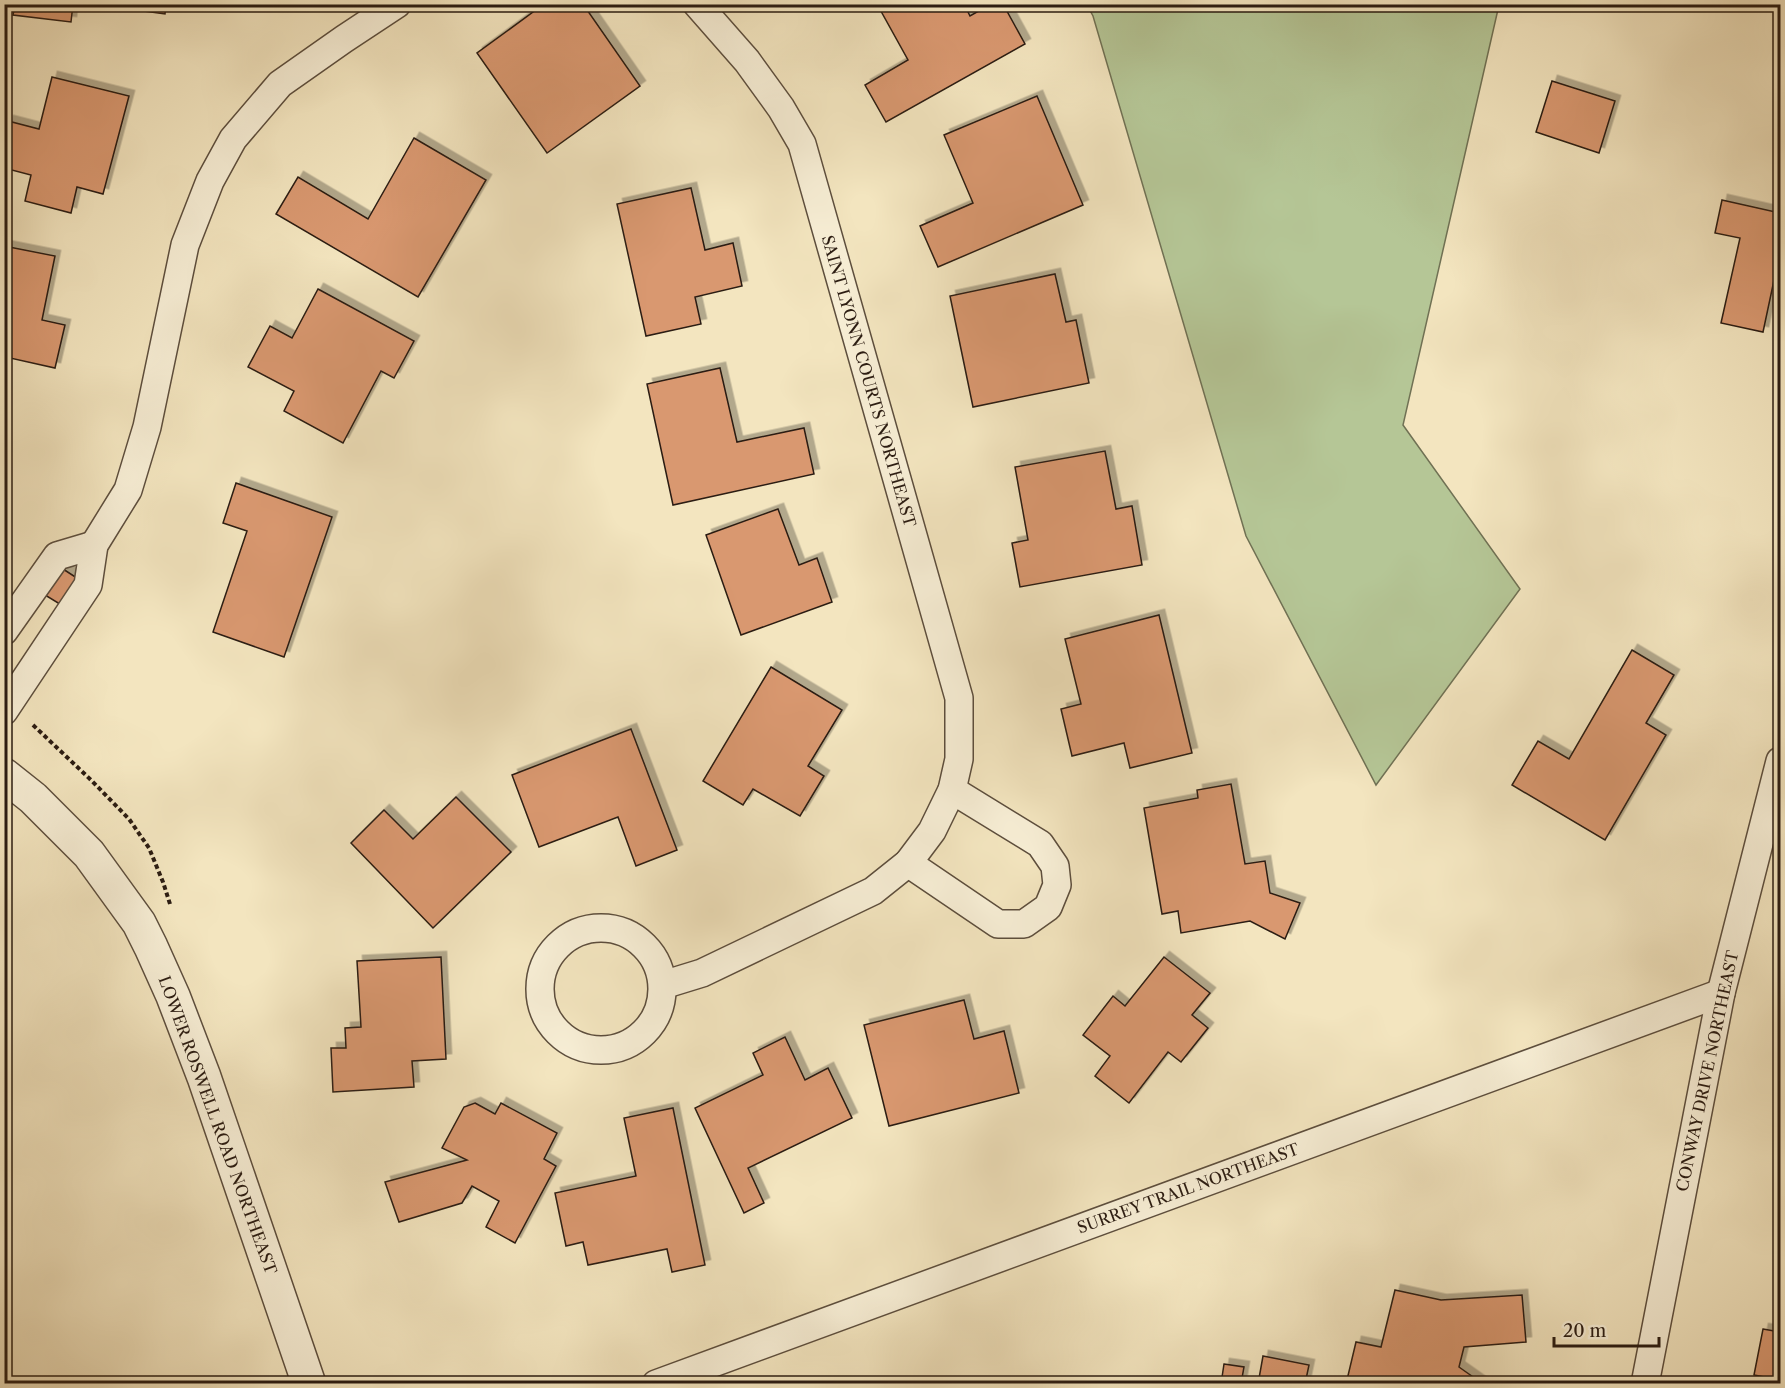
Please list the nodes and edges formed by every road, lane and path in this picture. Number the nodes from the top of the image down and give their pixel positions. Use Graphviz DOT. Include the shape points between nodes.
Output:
graph roads {
  1 [pos="397,4"];
  2 [pos="697,4"];
  3 [pos="94,545"];
  4 [pos="4,631"];
  5 [pos="4,711"];
  6 [pos="1780,761"];
  7 [pos="4,775"];
  8 [pos="952,790"];
  9 [pos="908,863"];
  10 [pos="663,985"];
  11 [pos="1721,993"];
  12 [pos="309,1383"];
  13 [pos="656,1383"];
  14 [pos="1645,1383"];
  1 -- 3 [label="street" via="280,84 232,139 210,181 185,245 147,427 128,490"];
  2 -- 8 [label="street, SAINT LYONN COURTS NORTHEAST" via="747,61 802,144 959,698 958,759"];
  3 -- 4 [label="street" via="57,555"];
  3 -- 5 [label="street" via="88,585"];
  6 -- 11 [label="street, CONWAY DRIVE NORTHEAST"];
  7 -- 12 [label="street, LOWER ROSWELL ROAD NORTHEAST" via="89,854 152,947 204,1077"];
  8 -- 9 [label="street, SAINT LYONN COURTS NORTHEAST" via="932,831"];
  8 -- 9 [label="street" via="1040,844 1055,866 1057,885 1048,907 1024,924 999,924"];
  9 -- 10 [label="street, SAINT LYONN COURTS NORTHEAST" via="873,891 702,973"];
  10 -- 10 [label="street" via="657,961 642,942 622,930 598,927 574,933 555,947 542,968 539,992 545,1016 560,1035 581,1047 604,1051 628,1045 647,1030 659,1009"];
  11 -- 13 [label="street, SURREY TRAIL NORTHEAST"];
  11 -- 14 [label="street, CONWAY DRIVE NORTHEAST"];
}
